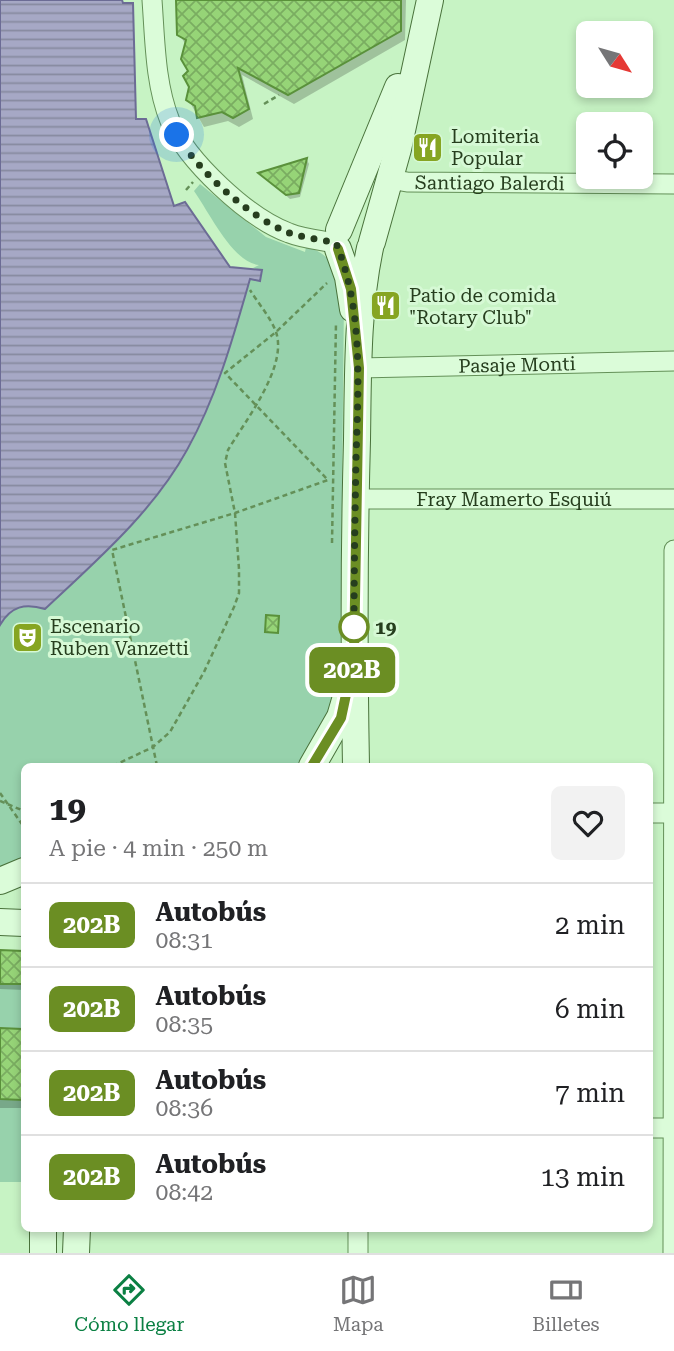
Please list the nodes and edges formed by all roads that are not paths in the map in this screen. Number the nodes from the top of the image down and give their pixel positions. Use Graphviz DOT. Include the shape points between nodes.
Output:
graph roads {
  1 [pos="152,0"];
  2 [pos="430,0"];
  3 [pos="423,27"];
  4 [pos="390,179"];
  5 [pos="674,184"];
  6 [pos="338,241"];
  7 [pos="371,245"];
  8 [pos="674,360"];
  9 [pos="359,368"];
  10 [pos="355,499"];
  11 [pos="674,499"];
  12 [pos="674,550"];
  13 [pos="354,657"];
  14 [pos="314,763"];
  15 [pos="356,763"];
  16 [pos="653,813"];
  17 [pos="673,813"];
  18 [pos="21,873"];
  19 [pos="0,881"];
  20 [pos="0,922"];
  21 [pos="21,923"];
  22 [pos="653,1128"];
  23 [pos="673,1128"];
  24 [pos="43,1232"];
  25 [pos="76,1232"];
  26 [pos="358,1232"];
  27 [pos="43,1253"];
  28 [pos="76,1253"];
  29 [pos="358,1253"];
  30 [pos="673,1253"];
  1 -- 6 [label="street" via="155,50 167,112 194,161 276,227 298,236"];
  2 -- 3 [label="main road"];
  3 -- 4 [label="main road"];
  3 -- 6 [label="main road"];
  4 -- 5 [label="street, Santiago Balerdi"];
  4 -- 7 [label="main road"];
  6 -- 7 [label="main road" via="348,222 361,223 370,230"];
  6 -- 9 [label="main road" via="351,289"];
  7 -- 9 [label="main road"];
  8 -- 9 [label="street, Pasaje Monti"];
  9 -- 10 [label="main road"];
  10 -- 11 [label="street, Fray Mamerto Esquiú"];
  10 -- 13 [label="main road"];
  12 -- 17 [label="street"];
  13 -- 14 [label="main road" via="341,718"];
  13 -- 15 [label="main road"];
  16 -- 17 [label="street"];
  17 -- 23 [label="street"];
  18 -- 19 [label="main road"];
  20 -- 21 [label="main road"];
  22 -- 23 [label="street"];
  23 -- 30 [label="street"];
  24 -- 27 [label="main road"];
  25 -- 28 [label="main road"];
  26 -- 29 [label="street"];
}
